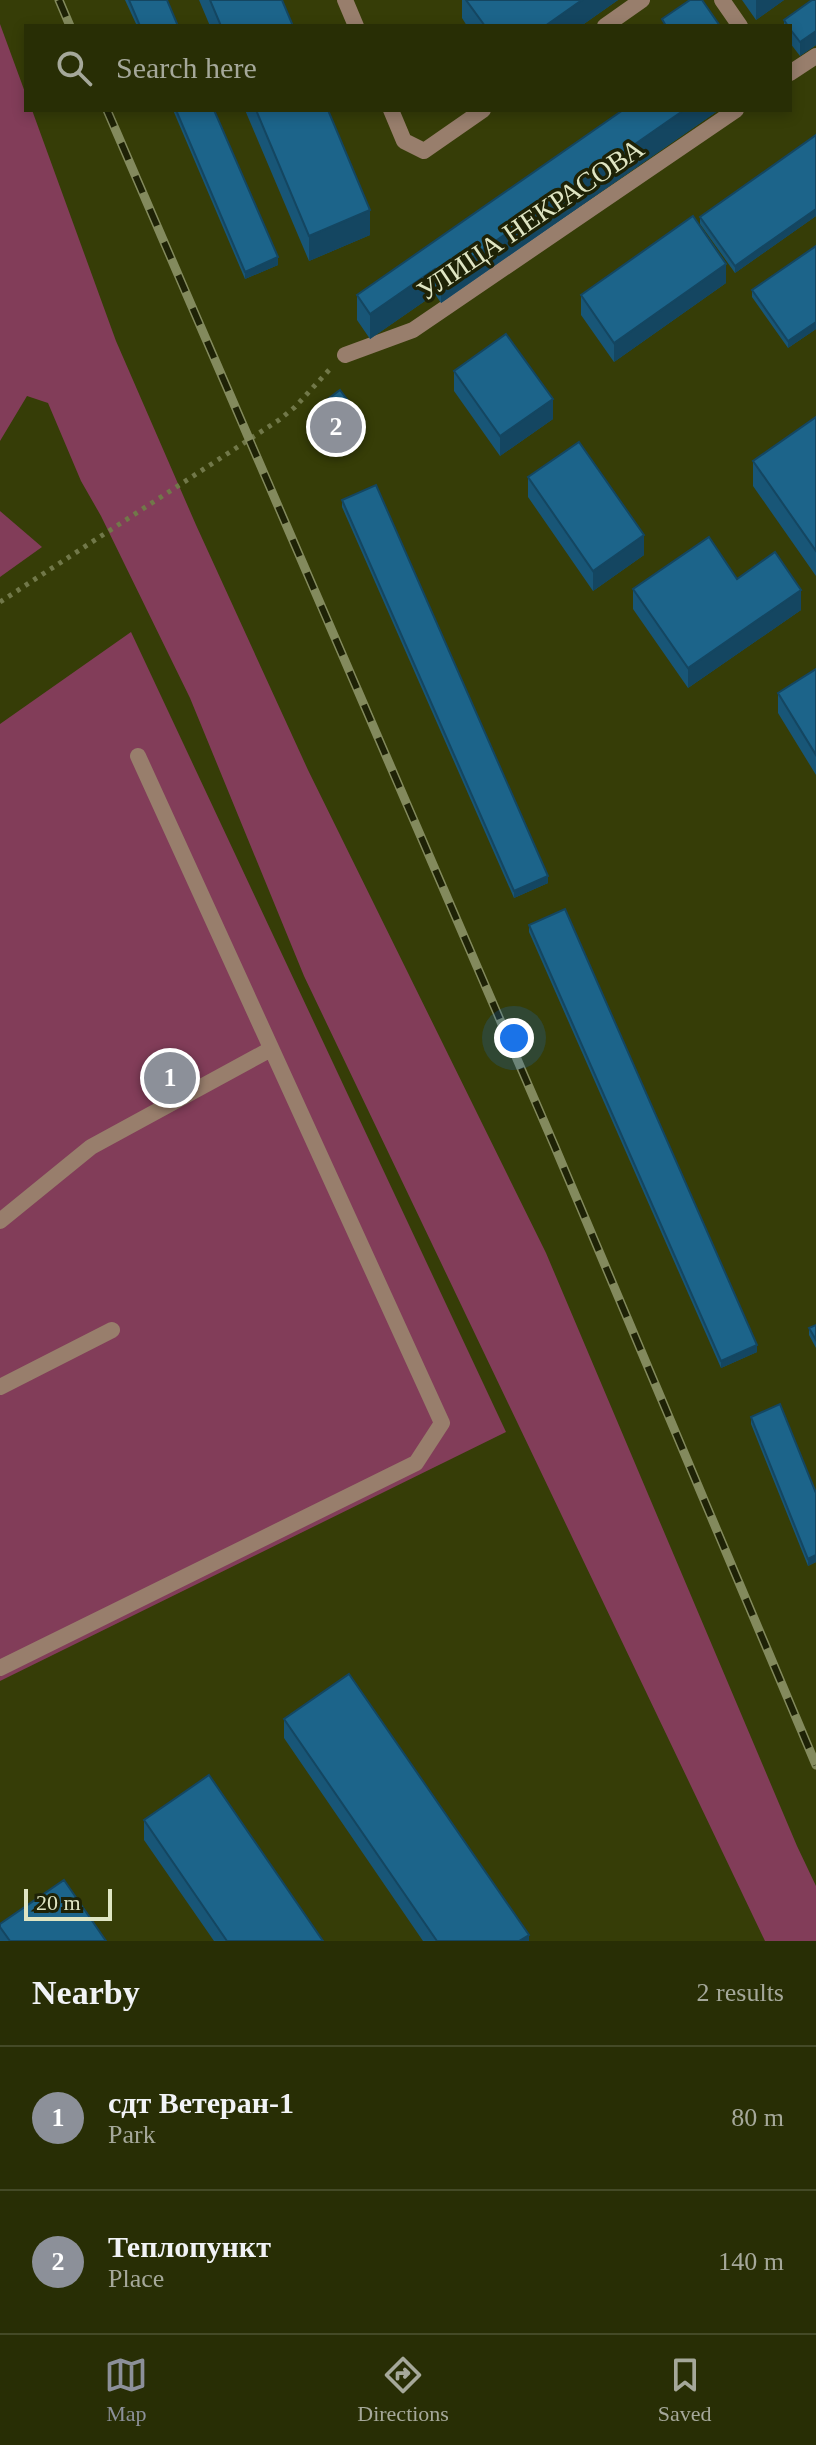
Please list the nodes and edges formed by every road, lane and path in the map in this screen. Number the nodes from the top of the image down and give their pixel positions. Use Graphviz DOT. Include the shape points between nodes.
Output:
graph roads {
  1 [pos="345,0"];
  2 [pos="642,0"];
  3 [pos="722,0"];
  4 [pos="355,24"];
  5 [pos="608,24"];
  6 [pos="739,24"];
  7 [pos="816,56"];
  8 [pos="792,72"];
  9 [pos="392,112"];
  10 [pos="480,112"];
  11 [pos="733,112"];
  12 [pos="345,355"];
  13 [pos="0,602"];
  14 [pos="138,756"];
  15 [pos="271,1049"];
  16 [pos="0,1221"];
  17 [pos="112,1330"];
  18 [pos="0,1387"];
  19 [pos="0,1668"];
  1 -- 4 [label="lane"];
  2 -- 5 [label="lane"];
  3 -- 6 [label="lane"];
  7 -- 8 [label="lane"];
  9 -- 10 [label="lane" via="404,141 424,151"];
  11 -- 12 [label="lane, УЛИЦА НЕКРАСОВА" via="413,330"];
  12 -- 13 [label="path" via="279,420"];
  14 -- 15 [label="lane"];
  15 -- 16 [label="lane" via="91,1147"];
  15 -- 19 [label="lane" via="442,1423 416,1463"];
  17 -- 18 [label="lane"];
}
